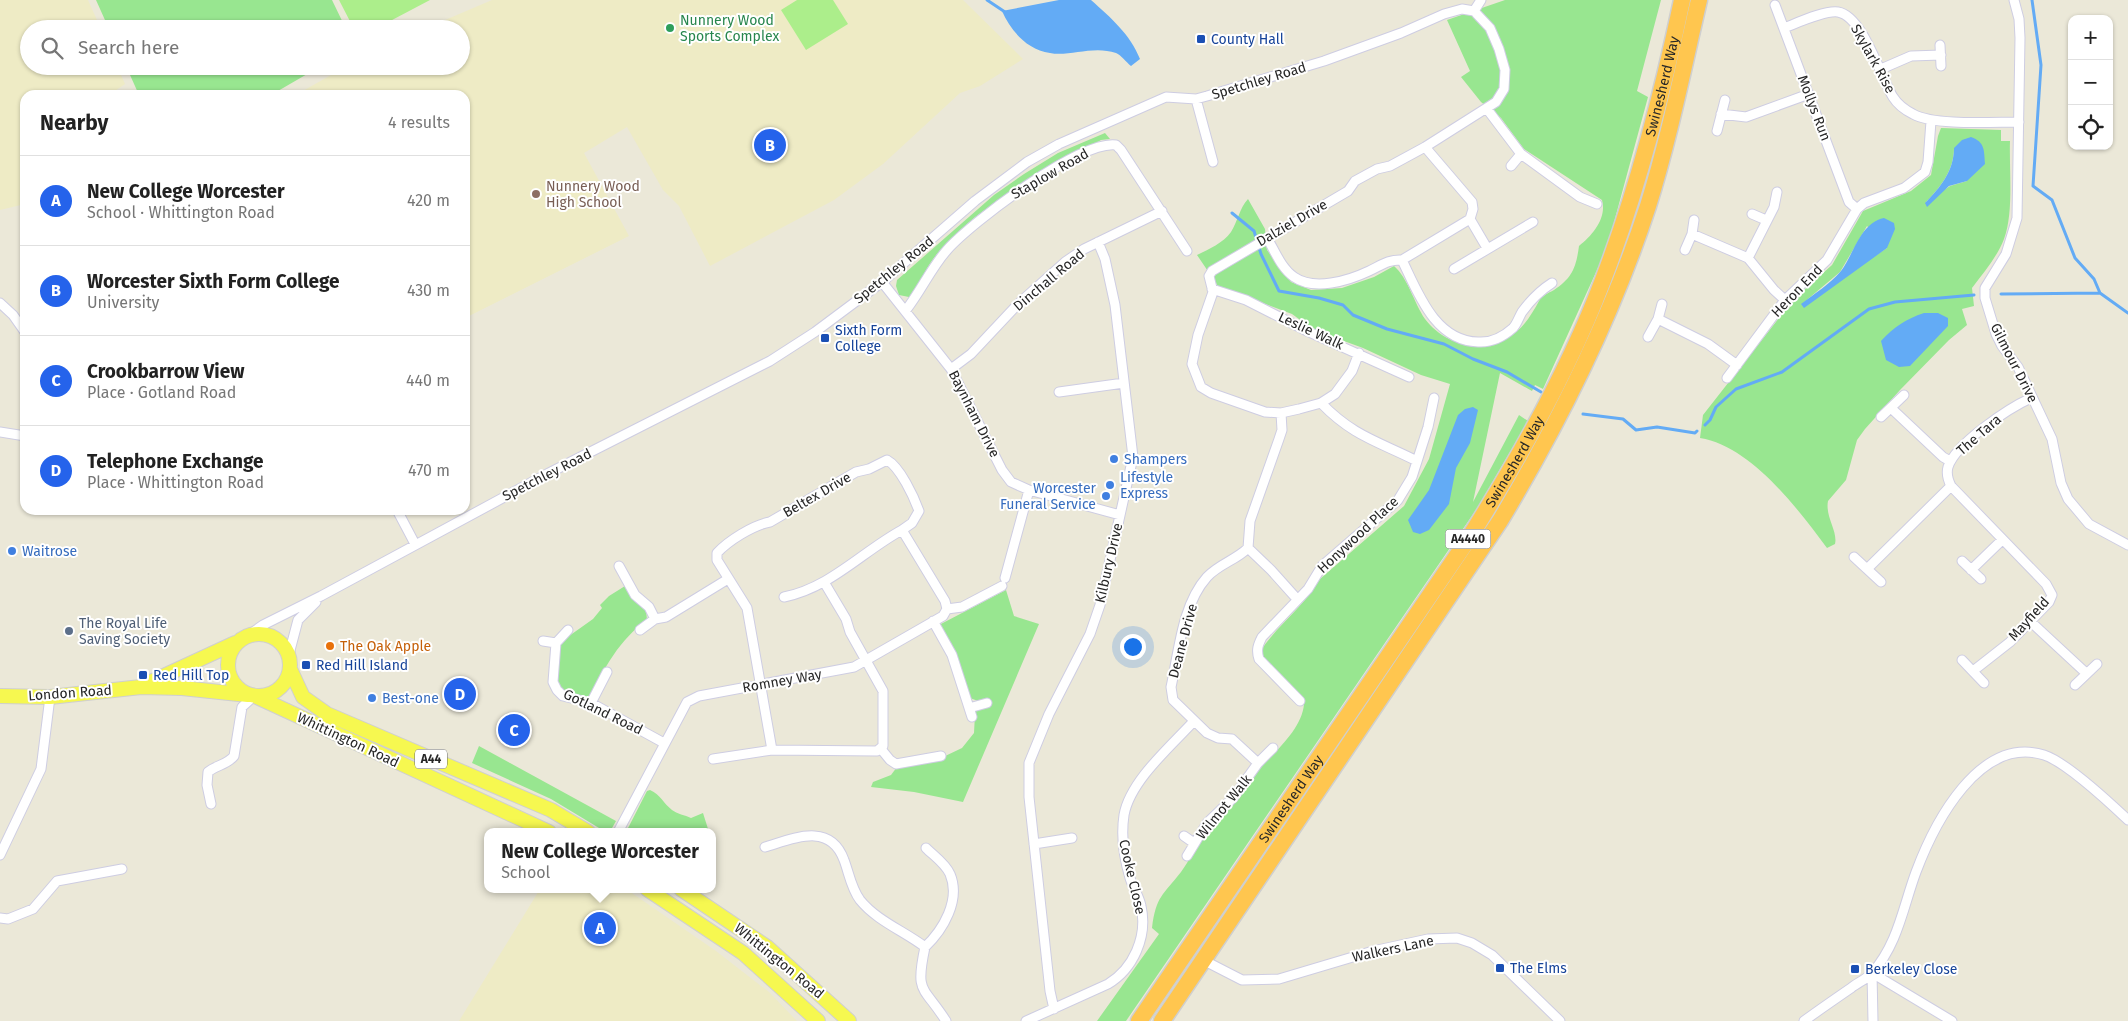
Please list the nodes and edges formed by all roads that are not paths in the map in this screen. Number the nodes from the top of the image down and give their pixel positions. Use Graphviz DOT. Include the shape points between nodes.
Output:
graph roads {
  1 [pos="1481,0"];
  2 [pos="1682,0"];
  3 [pos="1699,0"];
  4 [pos="2014,0"];
  5 [pos="1775,5"];
  6 [pos="1474,11"];
  7 [pos="1784,28"];
  8 [pos="1941,66"];
  9 [pos="1881,69"];
  10 [pos="1809,94"];
  11 [pos="1196,99"];
  12 [pos="1725,100"];
  13 [pos="1486,109"];
  14 [pos="1721,114"];
  15 [pos="1931,121"];
  16 [pos="2019,122"];
  17 [pos="1717,131"];
  18 [pos="1425,147"];
  19 [pos="1521,154"];
  20 [pos="1213,162"];
  21 [pos="1511,166"];
  22 [pos="1777,192"];
  23 [pos="1597,204"];
  24 [pos="1856,209"];
  25 [pos="1162,211"];
  26 [pos="1752,214"];
  27 [pos="1470,219"];
  28 [pos="1694,220"];
  29 [pos="1766,220"];
  30 [pos="1533,222"];
  31 [pos="1692,234"];
  32 [pos="1265,239"];
  33 [pos="1098,242"];
  34 [pos="1487,248"];
  35 [pos="1684,250"];
  36 [pos="1187,251"];
  37 [pos="1748,258"];
  38 [pos="1402,260"];
  39 [pos="1454,269"];
  40 [pos="882,282"];
  41 [pos="1552,283"];
  42 [pos="1212,289"];
  43 [pos="1785,300"];
  44 [pos="0,303"];
  45 [pos="1662,304"];
  46 [pos="906,310"];
  47 [pos="1658,319"];
  48 [pos="20,325"];
  49 [pos="1648,336"];
  50 [pos="1359,353"];
  51 [pos="1737,365"];
  52 [pos="951,369"];
  53 [pos="1409,377"];
  54 [pos="1727,378"];
  55 [pos="1124,383"];
  56 [pos="1059,392"];
  57 [pos="1904,395"];
  58 [pos="1434,398"];
  59 [pos="2032,398"];
  60 [pos="1321,403"];
  61 [pos="1892,409"];
  62 [pos="1281,413"];
  63 [pos="1881,417"];
  64 [pos="0,432"];
  65 [pos="20,435"];
  66 [pos="1417,460"];
  67 [pos="1950,462"];
  68 [pos="1951,486"];
  69 [pos="1029,490"];
  70 [pos="1120,514"];
  71 [pos="400,515"];
  72 [pos="902,530"];
  73 [pos="2002,540"];
  74 [pos="415,544"];
  75 [pos="2128,545"];
  76 [pos="1248,548"];
  77 [pos="1854,557"];
  78 [pos="1962,561"];
  79 [pos="619,566"];
  80 [pos="1867,569"];
  81 [pos="1971,570"];
  82 [pos="1980,579"];
  83 [pos="728,580"];
  84 [pos="824,582"];
  85 [pos="1881,582"];
  86 [pos="321,596"];
  87 [pos="784,597"];
  88 [pos="1297,599"];
  89 [pos="947,609"];
  90 [pos="656,619"];
  91 [pos="933,621"];
  92 [pos="2031,622"];
  93 [pos="568,630"];
  94 [pos="640,630"];
  95 [pos="241,640"];
  96 [pos="543,641"];
  97 [pos="556,643"];
  98 [pos="289,654"];
  99 [pos="1962,660"];
  100 [pos="866,661"];
  101 [pos="2098,664"];
  102 [pos="181,668"];
  103 [pos="290,669"];
  104 [pos="1973,671"];
  105 [pos="607,672"];
  106 [pos="2086,673"];
  107 [pos="166,675"];
  108 [pos="1984,683"];
  109 [pos="761,685"];
  110 [pos="2074,685"];
  111 [pos="141,687"];
  112 [pos="186,688"];
  113 [pos="0,696"];
  114 [pos="253,696"];
  115 [pos="50,697"];
  116 [pos="1300,701"];
  117 [pos="591,703"];
  118 [pos="987,703"];
  119 [pos="969,708"];
  120 [pos="972,717"];
  121 [pos="1194,721"];
  122 [pos="664,743"];
  123 [pos="1273,748"];
  124 [pos="881,749"];
  125 [pos="772,750"];
  126 [pos="941,756"];
  127 [pos="713,759"];
  128 [pos="1258,762"];
  129 [pos="212,804"];
  130 [pos="2128,820"];
  131 [pos="540,828"];
  132 [pos="581,828"];
  133 [pos="620,828"];
  134 [pos="1184,836"];
  135 [pos="1072,838"];
  136 [pos="1194,843"];
  137 [pos="1034,844"];
  138 [pos="765,847"];
  139 [pos="926,848"];
  140 [pos="0,855"];
  141 [pos="1188,856"];
  142 [pos="122,869"];
  143 [pos="653,893"];
  144 [pos="687,893"];
  145 [pos="0,918"];
  146 [pos="925,947"];
  147 [pos="1203,960"];
  148 [pos="1872,973"];
  149 [pos="1054,1009"];
  150 [pos="818,1021"];
  151 [pos="849,1021"];
  152 [pos="946,1021"];
  153 [pos="1026,1021"];
  154 [pos="1139,1021"];
  155 [pos="1162,1021"];
  156 [pos="1560,1021"];
  157 [pos="1804,1021"];
  158 [pos="1873,1021"];
  159 [pos="1952,1021"];
  1 -- 6 [label="street"];
  2 -- 154 [label="highway, Swinesherd Way / A4440" via="1657,115 1606,272 1572,351 1538,417 1469,538"];
  3 -- 147 [label="highway, Swinesherd Way / A4440" via="1648,205 1615,297 1542,451 1500,520"];
  4 -- 16 [label="street, Gilmour Drive" via="2019,29"];
  5 -- 7 [label="street, Mollys Run"];
  6 -- 11 [label="street, Spetchley Road" via="1462,9 1444,14 1324,61"];
  6 -- 13 [label="street, Dalziel Drive" via="1490,28 1505,70 1504,89 1496,102"];
  7 -- 9 [label="street, Skylark Rise" via="1828,12 1843,14 1857,28"];
  7 -- 10 [label="street, Mollys Run"];
  8 -- 9 [label="street" via="1940,50 1911,56"];
  9 -- 15 [label="street, Skylark Rise" via="1901,107"];
  10 -- 14 [label="street" via="1746,117"];
  10 -- 24 [label="street, Mollys Run" via="1849,202"];
  11 -- 20 [label="street"];
  11 -- 40 [label="street, Spetchley Road" via="1166,97 1089,129 1026,162 975,201"];
  12 -- 14 [label="street"];
  13 -- 18 [label="street, Dalziel Drive"];
  13 -- 19 [label="street"];
  14 -- 17 [label="street"];
  15 -- 16 [label="street, Skylark Rise"];
  15 -- 24 [label="street" via="1925,172 1904,188"];
  16 -- 59 [label="street, Gilmour Drive" via="2017,218 2006,254 1985,288 1985,298 1996,334 2018,367"];
  18 -- 27 [label="street" via="1472,202"];
  18 -- 32 [label="street, Dalziel Drive" via="1355,181 1348,191"];
  19 -- 21 [label="street"];
  19 -- 23 [label="street" via="1580,197"];
  22 -- 29 [label="street" via="1774,207"];
  24 -- 43 [label="street, Heron End" via="1827,260"];
  25 -- 33 [label="street, Dinchall Road"];
  25 -- 36 [label="street, Staplow Road"];
  25 -- 46 [label="street, Staplow Road" via="1116,145 1098,148 1033,181 995,208 947,250"];
  26 -- 29 [label="street"];
  27 -- 34 [label="street"];
  27 -- 38 [label="street"];
  28 -- 31 [label="street"];
  29 -- 37 [label="street"];
  30 -- 34 [label="street"];
  31 -- 35 [label="street"];
  31 -- 37 [label="street"];
  32 -- 38 [label="street" via="1283,266 1294,277 1308,283 1340,282 1388,261"];
  32 -- 42 [label="street, Dalziel Drive" via="1212,271 1209,276"];
  33 -- 52 [label="street, Dinchall Road" via="1035,287 984,342"];
  33 -- 55 [label="street, Kilbury Drive" via="1115,305"];
  34 -- 39 [label="street"];
  37 -- 43 [label="street"];
  38 -- 41 [label="street" via="1436,321 1447,333 1474,342 1498,338 1514,328 1522,312 1541,290"];
  40 -- 46 [label="street, Baynham Drive"];
  40 -- 74 [label="street, Spetchley Road" via="815,332 770,360"];
  42 -- 50 [label="street, Leslie Walk" via="1246,300"];
  42 -- 62 [label="street, Dalziel Drive" via="1192,364 1196,378 1211,393 1266,412"];
  43 -- 51 [label="street, Heron End"];
  44 -- 48 [label="street"];
  45 -- 47 [label="street"];
  46 -- 52 [label="street, Baynham Drive"];
  47 -- 49 [label="street"];
  47 -- 51 [label="street" via="1708,344"];
  50 -- 53 [label="street, Leslie Walk"];
  50 -- 60 [label="street, Dalziel Drive" via="1344,383"];
  51 -- 54 [label="street, Heron End"];
  52 -- 69 [label="street, Baynham Drive" via="1006,477"];
  55 -- 56 [label="street"];
  55 -- 70 [label="street, Kilbury Drive" via="1133,456"];
  57 -- 61 [label="street"];
  58 -- 66 [label="street, Honywood Place"];
  59 -- 67 [label="street, The Tara" via="1993,420"];
  59 -- 75 [label="street, Gilmour Drive" via="2052,439 2061,483 2068,499 2089,524"];
  60 -- 62 [label="street, Dalziel Drive"];
  60 -- 66 [label="street" via="1355,432"];
  61 -- 63 [label="street"];
  61 -- 67 [label="street"];
  62 -- 76 [label="street" via="1282,430 1250,521"];
  64 -- 65 [label="street"];
  66 -- 88 [label="street, Honywood Place" via="1412,478 1398,500 1322,566 1308,589"];
  67 -- 68 [label="street, The Tara" via="1947,475"];
  68 -- 73 [label="street, Mayfield"];
  68 -- 80 [label="street"];
  69 -- 70 [label="street, Baynham Drive"];
  69 -- 89 [label="street, Romney Way" via="1004,582 962,607"];
  70 -- 137 [label="street, Kilbury Drive" via="1100,605 1090,634 1048,714 1029,763"];
  71 -- 74 [label="street"];
  72 -- 83 [label="street, Beltex Drive" via="912,523 919,511 893,463 887,460 856,472 722,547 717,553 718,560"];
  72 -- 84 [label="street"];
  72 -- 89 [label="street"];
  73 -- 81 [label="street"];
  73 -- 92 [label="street, Mayfield" via="2051,590 2049,602"];
  74 -- 86 [label="street, Spetchley Road"];
  76 -- 88 [label="street"];
  76 -- 121 [label="street, Deane Drive" via="1208,576 1191,604 1171,687 1173,700"];
  77 -- 80 [label="street"];
  78 -- 81 [label="street"];
  79 -- 90 [label="street" via="635,595 649,607"];
  80 -- 85 [label="street"];
  81 -- 82 [label="street"];
  83 -- 90 [label="street" via="666,617"];
  83 -- 109 [label="street, Beltex Drive" via="747,608"];
  84 -- 87 [label="street"];
  84 -- 100 [label="street"];
  86 -- 95 [label="street, Spetchley Road" via="263,625"];
  86 -- 98 [label="street, Spetchley Road" via="298,620"];
  88 -- 116 [label="street, Honywood Place" via="1262,637 1256,652 1266,669"];
  89 -- 91 [label="street, Romney Way"];
  90 -- 94 [label="street"];
  91 -- 100 [label="street, Romney Way"];
  91 -- 119 [label="street" via="952,655"];
  92 -- 104 [label="street, Mayfield"];
  92 -- 106 [label="street"];
  93 -- 97 [label="street"];
  95 -- 98 [label="main road, A44" via="260,635 270,637 281,643"];
  95 -- 102 [label="main road, Spetchley Road / A44"];
  95 -- 114 [label="main road, A44" via="230,650 228,671 238,688"];
  96 -- 97 [label="street"];
  97 -- 117 [label="street, Gotland Road" via="555,686 563,696"];
  98 -- 103 [label="main road, A44"];
  99 -- 104 [label="street"];
  100 -- 109 [label="street, Romney Way" via="843,671"];
  100 -- 124 [label="street" via="884,698"];
  101 -- 106 [label="street"];
  102 -- 107 [label="main road, Spetchley Road / A44"];
  102 -- 112 [label="main road"];
  103 -- 114 [label="main road, A44" via="287,680 278,690"];
  103 -- 132 [label="main road, Whittington Road / A44" via="303,697 327,714 551,810"];
  104 -- 108 [label="street"];
  105 -- 117 [label="street"];
  106 -- 110 [label="street"];
  107 -- 111 [label="main road, London Road / A44"];
  109 -- 122 [label="street, Romney Way" via="699,696 687,702"];
  109 -- 125 [label="street, Beltex Drive"];
  111 -- 112 [label="main road, London Road / A44"];
  111 -- 115 [label="main road, London Road / A44"];
  112 -- 114 [label="main road, London Road / A44"];
  113 -- 115 [label="main road, London Road / A44"];
  114 -- 129 [label="street" via="242,707 234,756 208,772 207,785"];
  114 -- 131 [label="main road, Whittington Road / A44"];
  115 -- 140 [label="street" via="41,769 12,824"];
  117 -- 122 [label="street, Gotland Road"];
  118 -- 119 [label="street"];
  119 -- 120 [label="street"];
  121 -- 128 [label="street, Deane Drive" via="1212,736 1232,739"];
  121 -- 149 [label="street, Cooke Close" via="1129,797 1122,833 1130,879 1141,906 1143,922 1133,959 1120,977"];
  122 -- 133 [label="street, Romney Way"];
  123 -- 128 [label="street, Wilmot Walk"];
  124 -- 125 [label="street"];
  124 -- 126 [label="street" via="896,764"];
  125 -- 127 [label="street"];
  128 -- 136 [label="street, Wilmot Walk" via="1243,786 1207,823"];
  130 -- 148 [label="street" via="2105,798 2044,755 2024,752 2007,754 1995,760 1976,773 1938,821 1916,872 1897,933"];
  134 -- 136 [label="street, Wilmot Walk"];
  135 -- 137 [label="street"];
  136 -- 141 [label="street, Wilmot Walk"];
  137 -- 149 [label="street, Kilbury Drive"];
  138 -- 146 [label="street" via="805,835 817,836 831,843 843,858 860,899 893,928"];
  139 -- 146 [label="street" via="950,874 953,888 946,920 938,935"];
  142 -- 145 [label="street" via="57,881 33,909 8,919"];
  143 -- 150 [label="main road, Whittington Road" via="743,952"];
  144 -- 151 [label="main road, Whittington Road" via="767,947"];
  146 -- 152 [label="street" via="920,981 924,994"];
  147 -- 155 [label="highway, Swinesherd Way / A4440"];
  147 -- 156 [label="street, Walkers Lane" via="1242,980 1279,979 1373,951 1457,938 1472,942 1492,955"];
  148 -- 157 [label="street"];
  148 -- 158 [label="street"];
  148 -- 159 [label="street"];
  149 -- 153 [label="street, Cooke Close"];
}
